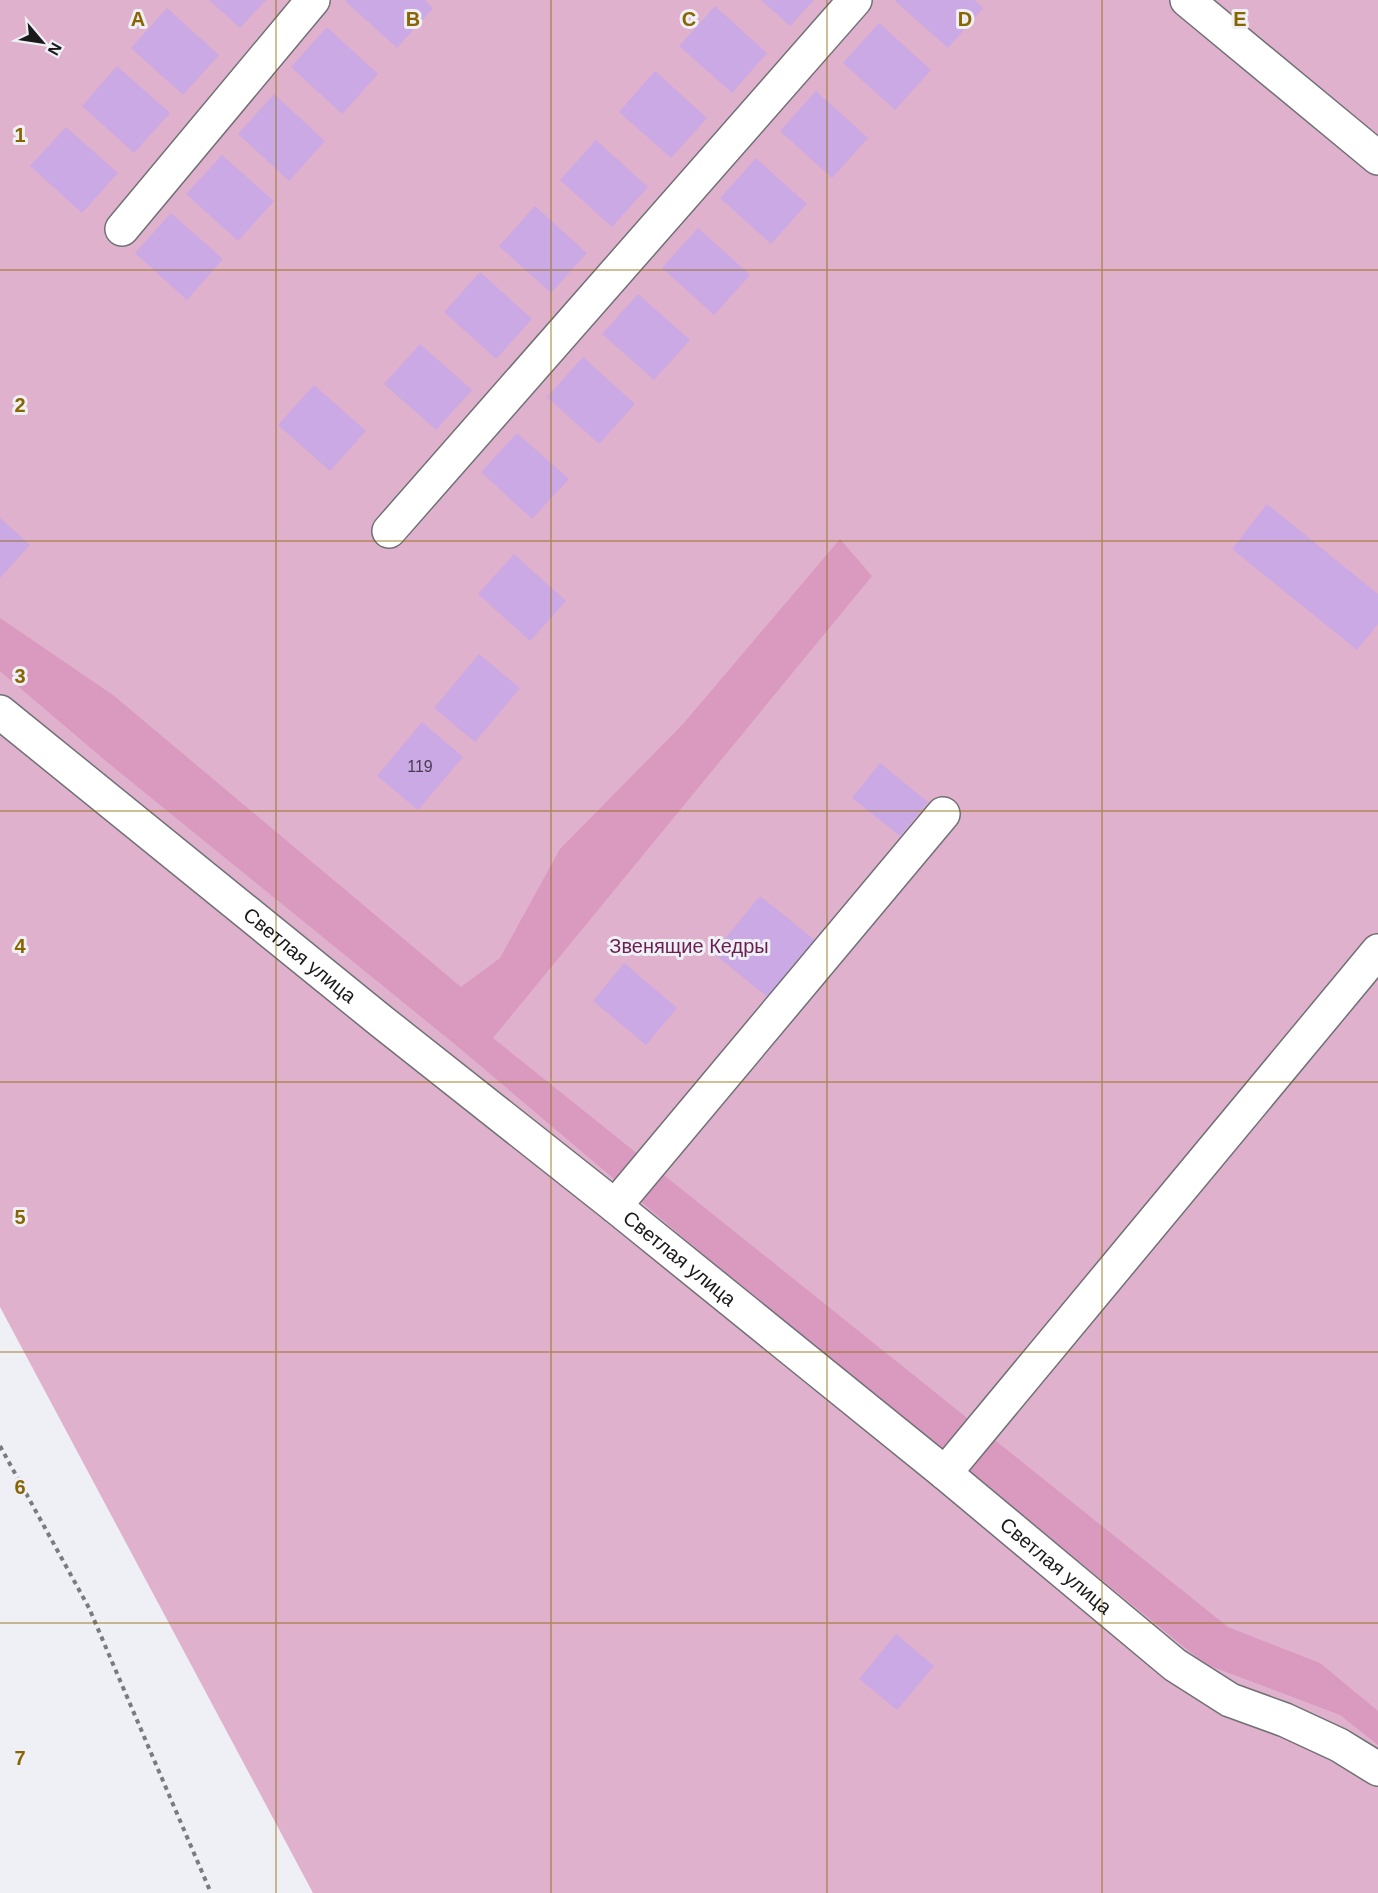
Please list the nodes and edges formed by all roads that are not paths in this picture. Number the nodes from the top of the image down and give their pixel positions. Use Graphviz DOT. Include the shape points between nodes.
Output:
graph roads {
  1 [pos="313,0"];
  2 [pos="855,0"];
  3 [pos="1187,0"];
  4 [pos="1378,158"];
  5 [pos="122,229"];
  6 [pos="389,531"];
  7 [pos="0,712"];
  8 [pos="943,814"];
  9 [pos="1378,951"];
  10 [pos="615,1206"];
  11 [pos="945,1473"];
  12 [pos="1378,1769"];
  1 -- 5 [label="street"];
  2 -- 6 [label="street"];
  3 -- 4 [label="street"];
  7 -- 10 [label="street, Светлая улица"];
  8 -- 10 [label="street"];
  9 -- 11 [label="street"];
  10 -- 11 [label="street, Светлая улица"];
  11 -- 12 [label="street, Светлая улица" via="1174,1665 1230,1700 1339,1745"];
}
